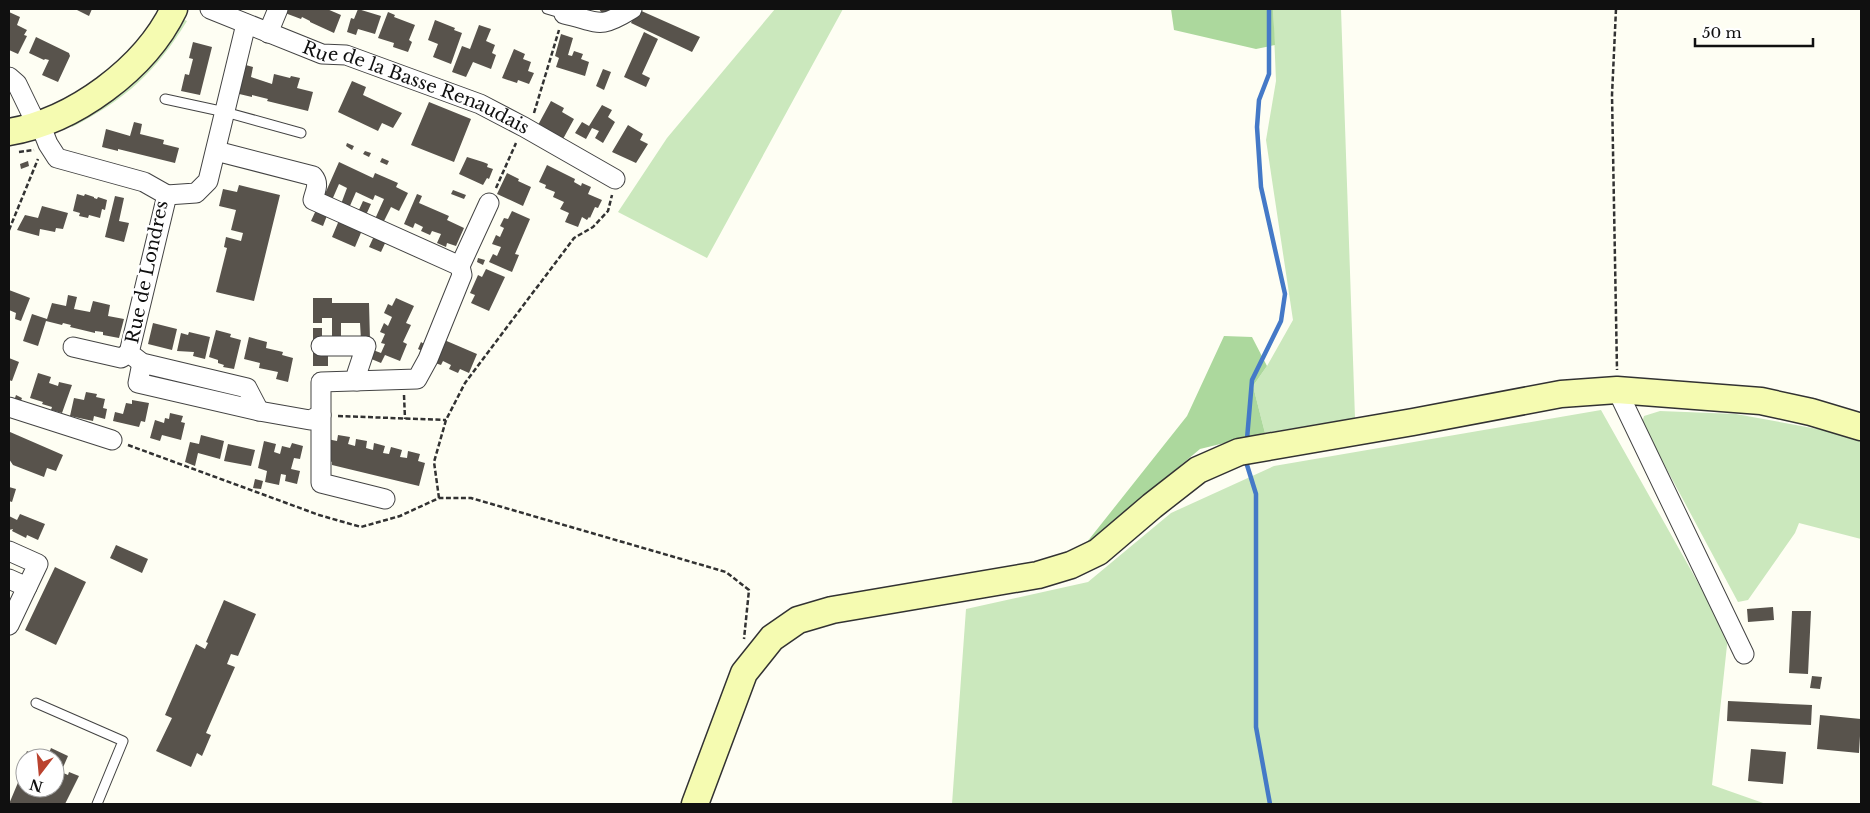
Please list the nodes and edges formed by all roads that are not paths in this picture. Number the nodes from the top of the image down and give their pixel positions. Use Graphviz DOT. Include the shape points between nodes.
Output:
graph roads {
  1 [pos="174,9"];
  2 [pos="210,9"];
  3 [pos="278,9"];
  4 [pos="632,9"];
  5 [pos="564,12"];
  6 [pos="246,24"];
  7 [pos="268,33"];
  8 [pos="9,77"];
  9 [pos="165,99"];
  10 [pos="225,112"];
  11 [pos="40,124"];
  12 [pos="9,132"];
  13 [pos="301,133"];
  14 [pos="216,151"];
  15 [pos="615,179"];
  16 [pos="167,195"];
  17 [pos="489,202"];
  18 [pos="460,266"];
  19 [pos="320,346"];
  20 [pos="73,347"];
  21 [pos="136,358"];
  22 [pos="357,381"];
  23 [pos="1617,390"];
  24 [pos="9,407"];
  25 [pos="321,415"];
  26 [pos="1861,427"];
  27 [pos="112,440"];
  28 [pos="384,499"];
  29 [pos="9,551"];
  30 [pos="9,579"];
  31 [pos="27,587"];
  32 [pos="9,626"];
  33 [pos="1744,654"];
  34 [pos="36,704"];
  35 [pos="96,804"];
  36 [pos="695,804"];
  1 -- 11 [label="street" via="153,43 118,79"];
  2 -- 6 [label="street, Rue de la Basse Renaudais"];
  3 -- 7 [label="street"];
  4 -- 5 [label="street" via="600,24"];
  6 -- 7 [label="street, Rue de la Basse Renaudais"];
  6 -- 10 [label="street"];
  7 -- 15 [label="street, Rue de la Basse Renaudais" via="322,54 346,55 471,101 527,128"];
  8 -- 11 [label="street" via="17,84 33,117"];
  9 -- 10 [label="lane"];
  10 -- 13 [label="lane"];
  10 -- 14 [label="street"];
  11 -- 12 [label="street"];
  11 -- 16 [label="street, Rue de Londres" via="57,158 144,182"];
  14 -- 16 [label="street" via="208,181 196,194"];
  14 -- 18 [label="street" via="313,176 317,186 313,200"];
  16 -- 21 [label="street, Rue de Londres"];
  17 -- 18 [label="street"];
  18 -- 22 [label="street" via="462,275 417,380"];
  19 -- 22 [label="street" via="366,346"];
  20 -- 21 [label="street, Rue de Londres"];
  21 -- 25 [label="street, Rue de Londres" via="138,383 310,420"];
  22 -- 25 [label="street" via="321,382"];
  23 -- 26 [label="street" via="1761,401"];
  23 -- 33 [label="street"];
  23 -- 36 [label="street" via="1561,394 1239,452 1198,470 1098,552 1071,565 1038,575 832,610 798,620 772,638 744,673"];
  24 -- 27 [label="street"];
  25 -- 28 [label="street" via="321,483"];
  29 -- 31 [label="street" via="38,564"];
  30 -- 31 [label="street"];
  31 -- 32 [label="street"];
  34 -- 35 [label="lane" via="123,740"];
}
